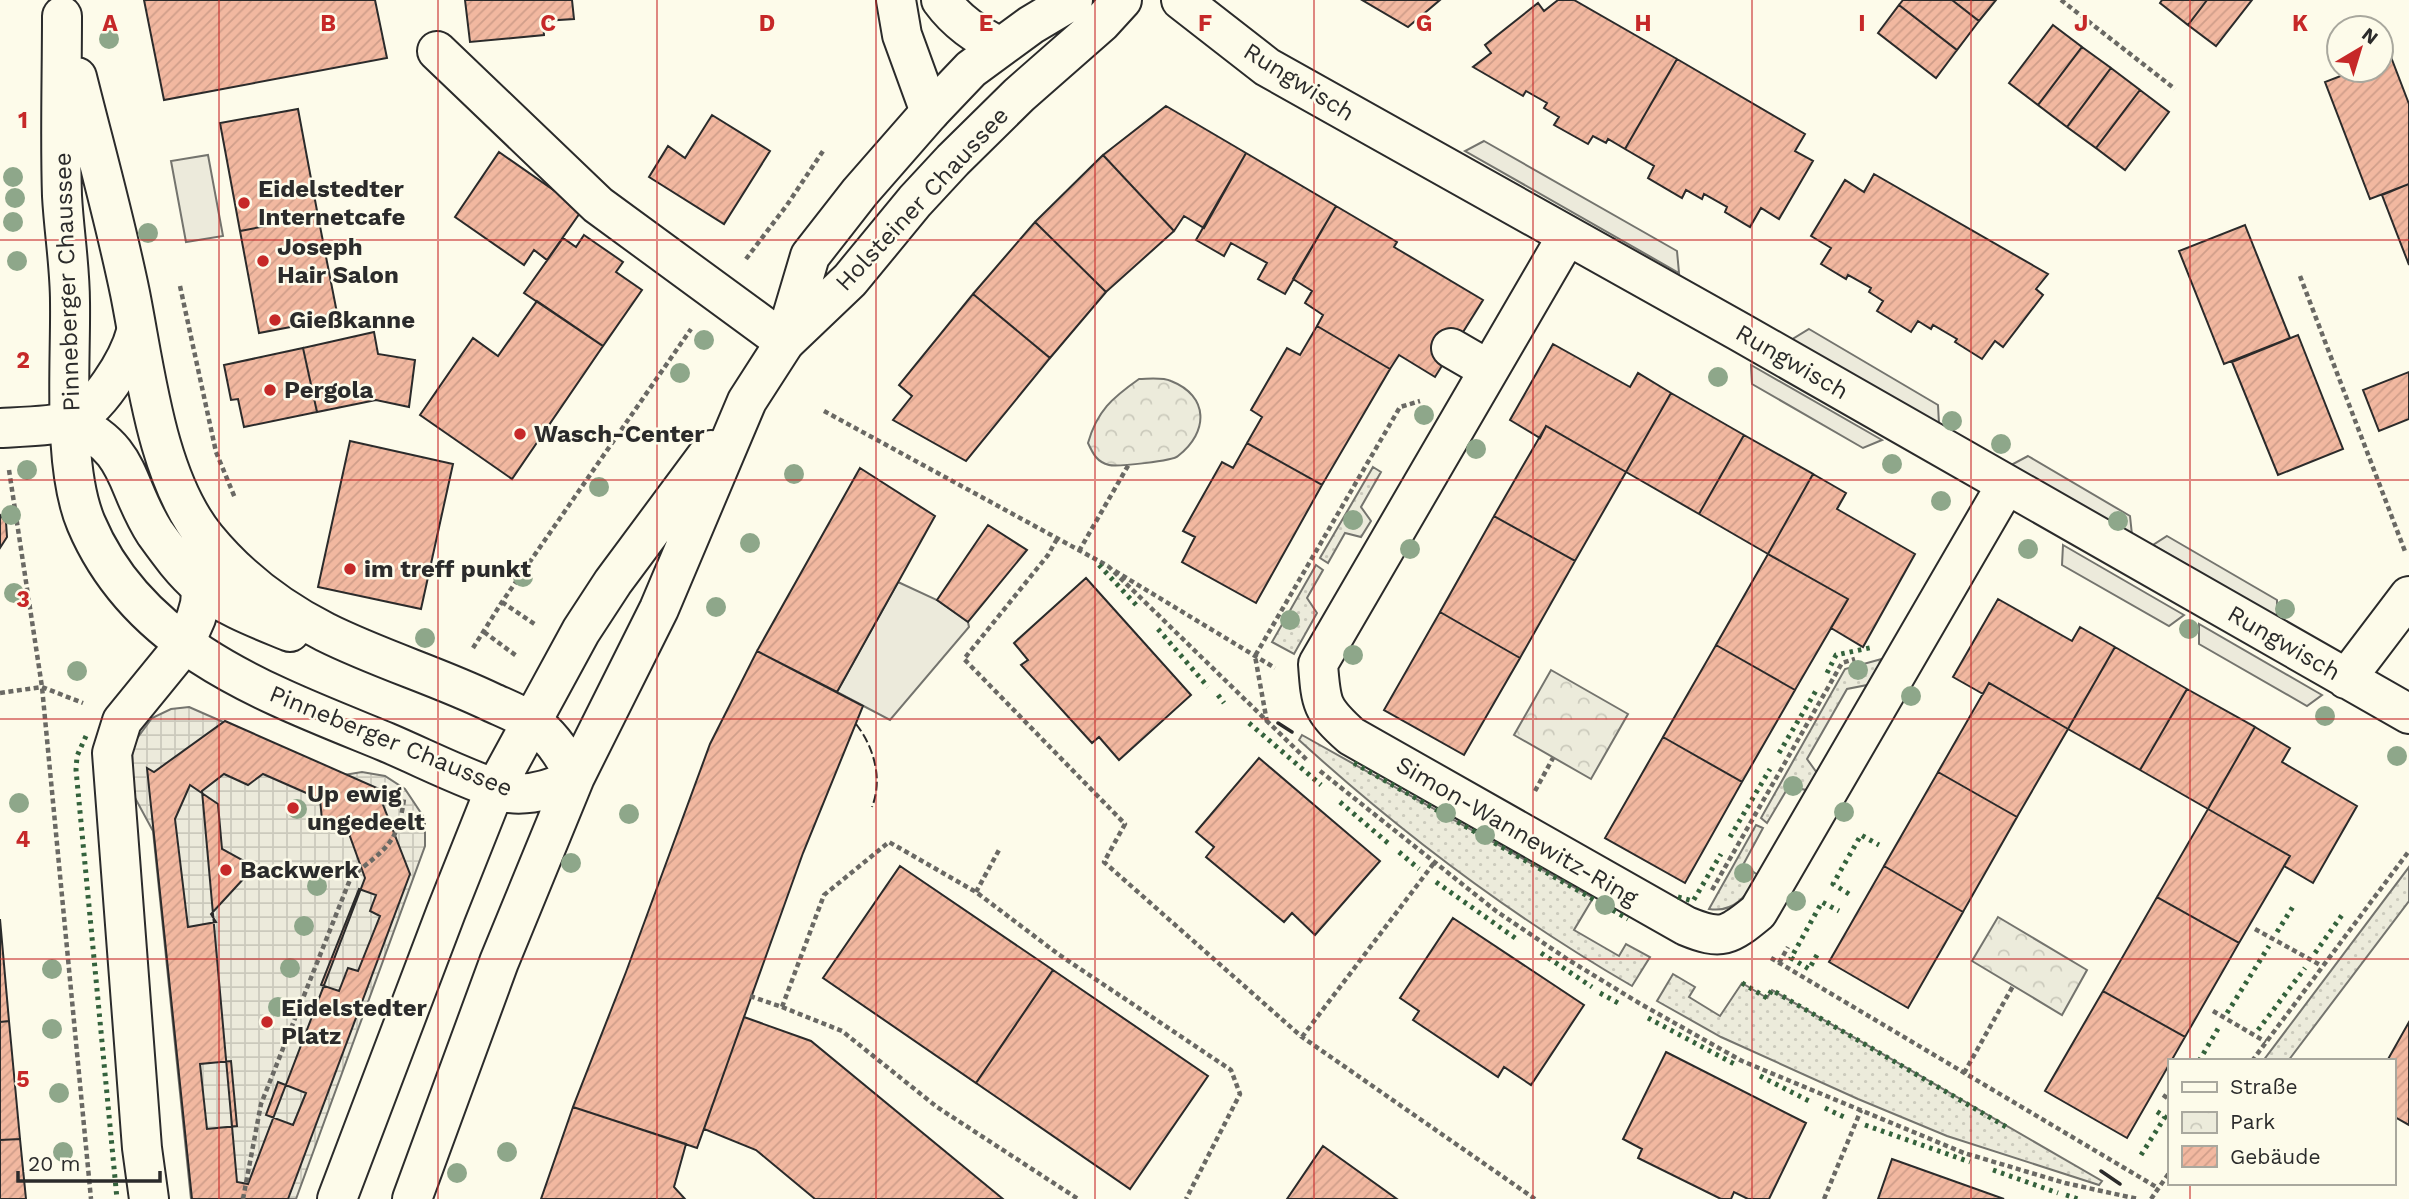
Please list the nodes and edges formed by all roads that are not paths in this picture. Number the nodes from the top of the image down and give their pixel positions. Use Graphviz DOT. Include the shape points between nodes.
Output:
graph roads {
  1 [pos="896,0"];
  2 [pos="941,0"];
  3 [pos="1073,0"];
  4 [pos="1122,0"];
  5 [pos="1181,0"];
  6 [pos="61,8"];
  7 [pos="1000,47"];
  8 [pos="437,51"];
  9 [pos="930,112"];
  10 [pos="1567,236"];
  11 [pos="136,332"];
  12 [pos="785,342"];
  13 [pos="747,401"];
  14 [pos="71,421"];
  15 [pos="4,445"];
  16 [pos="2006,485"];
  17 [pos="205,537"];
  18 [pos="201,587"];
  19 [pos="2409,596"];
  20 [pos="184,645"];
  21 [pos="367,651"];
  22 [pos="2346,678"];
  23 [pos="2409,714"];
  24 [pos="531,722"];
  25 [pos="575,777"];
  26 [pos="495,789"];
  27 [pos="149,1199"];
  28 [pos="337,1199"];
  29 [pos="412,1199"];
  1 -- 9 [label="main road" via="902,35"];
  2 -- 7 [label="main road" via="976,34"];
  3 -- 7 [label="main road, Holsteiner Chaussee"];
  4 -- 12 [label="main road, Holsteiner Chaussee" via="968,144 850,280"];
  5 -- 10 [label="main road, Rungwisch" via="1267,67"];
  6 -- 11 [label="main road, Pinneberger Chaussee"];
  6 -- 14 [label="main road, Pinneberger Chaussee" via="62,197 70,299"];
  7 -- 9 [label="main road, Holsteiner Chaussee" via="971,69"];
  8 -- 12 [label="main road" via="598,205"];
  9 -- 12 [label="main road, Holsteiner Chaussee" via="810,256"];
  10 -- 16 [label="main road, Rungwisch"];
  10 -- 16 [label="main road, Simon-Wannewitz-Ring" via="1467,357 1318,664 1320,696 1330,717 1351,736 1686,926 1709,936 1728,933 1758,912"];
  11 -- 14 [label="main road" via="132,350 116,376 90,407"];
  11 -- 17 [label="main road, Pinneberger Chaussee" via="163,452 185,505"];
  12 -- 13 [label="main road, Holsteiner Chaussee"];
  13 -- 24 [label="main road, Holsteiner Chaussee" via="612,582"];
  13 -- 25 [label="main road, Holsteiner Chaussee" via="659,609"];
  14 -- 15 [label="main road"];
  14 -- 18 [label="main road" via="117,455 153,530"];
  14 -- 20 [label="main road, Pinneberger Chaussee" via="75,476 86,524 132,596"];
  16 -- 22 [label="main road, Rungwisch"];
  17 -- 18 [label="main road"];
  17 -- 21 [label="main road, Pinneberger Chaussee" via="278,604"];
  18 -- 20 [label="main road" via="196,618"];
  18 -- 21 [label="main road" via="295,634"];
  19 -- 22 [label="main road"];
  20 -- 26 [label="main road, Pinneberger Chaussee" via="262,690"];
  20 -- 27 [label="main road" via="122,722 112,753"];
  21 -- 24 [label="main road, Pinneberger Chaussee" via="453,684"];
  22 -- 23 [label="main road, Rungwisch"];
  24 -- 25 [label="main road, Pinneberger Chaussee" via="557,747"];
  24 -- 26 [label="main road, Holsteiner Chaussee"];
  25 -- 26 [label="main road, Pinneberger Chaussee" via="532,793"];
  25 -- 29 [label="main road" via="504,951"];
  26 -- 28 [label="main road"];
}
